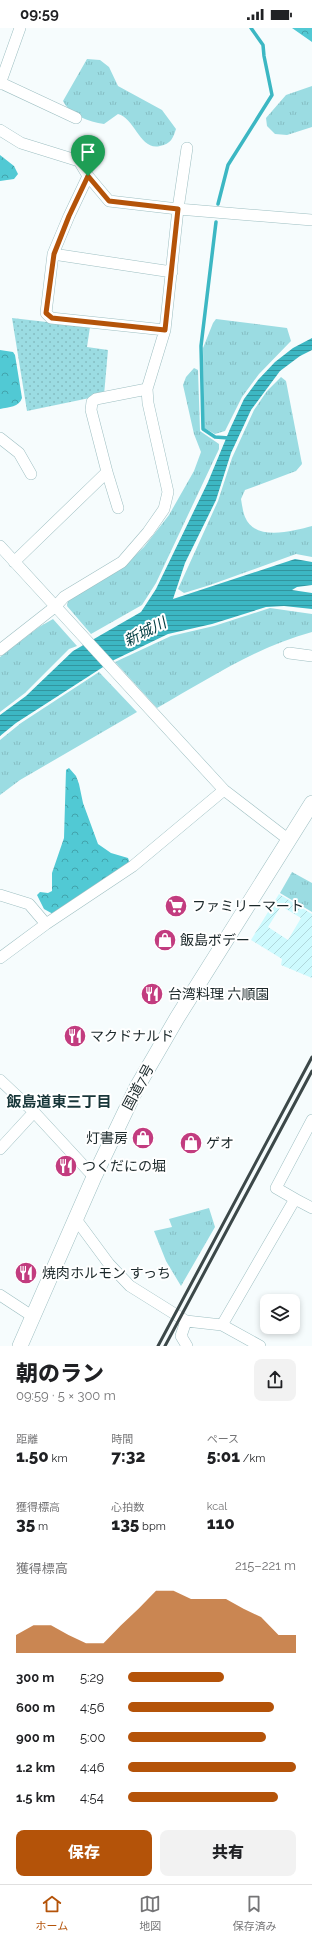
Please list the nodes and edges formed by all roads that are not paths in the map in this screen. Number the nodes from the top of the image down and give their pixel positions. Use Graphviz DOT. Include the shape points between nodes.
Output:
graph roads {
  1 [pos="20,28"];
  2 [pos="0,84"];
  3 [pos="76,118"];
  4 [pos="0,130"];
  5 [pos="186,148"];
  6 [pos="88,176"];
  7 [pos="178,209"];
  8 [pos="312,220"];
  9 [pos="54,254"];
  10 [pos="172,272"];
  11 [pos="165,330"];
  12 [pos="147,389"];
  13 [pos="0,438"];
  14 [pos="107,472"];
  15 [pos="32,474"];
  16 [pos="118,508"];
  17 [pos="0,546"];
  18 [pos="14,562"];
  19 [pos="56,606"];
  20 [pos="0,650"];
  21 [pos="289,653"];
  22 [pos="312,656"];
  23 [pos="224,790"];
  24 [pos="312,803"];
  25 [pos="289,840"];
  26 [pos="0,895"];
  27 [pos="46,924"];
  28 [pos="0,958"];
  29 [pos="0,1080"];
  30 [pos="34,1112"];
  31 [pos="311,1123"];
  32 [pos="0,1149"];
  33 [pos="94,1177"];
  34 [pos="295,1199"];
  35 [pos="312,1208"];
  36 [pos="75,1218"];
  37 [pos="0,1295"];
  38 [pos="32,1316"];
  39 [pos="186,1321"];
  40 [pos="222,1326"];
  41 [pos="20,1346"];
  42 [pos="186,1346"];
  43 [pos="260,1346"];
  1 -- 2 [label="street"];
  2 -- 3 [label="street"];
  4 -- 6 [label="street" via="21,142 79,161"];
  5 -- 7 [label="street"];
  6 -- 7 [label="street" via="109,201"];
  6 -- 9 [label="street"];
  7 -- 8 [label="street"];
  7 -- 10 [label="street"];
  9 -- 10 [label="street"];
  9 -- 11 [label="street" via="46,313 51,318"];
  10 -- 11 [label="street"];
  11 -- 12 [label="street"];
  12 -- 14 [label="street" via="92,402 91,410"];
  12 -- 19 [label="street" via="168,492 164,509 122,562 64,597"];
  13 -- 15 [label="street" via="19,453"];
  14 -- 16 [label="street"];
  14 -- 18 [label="street"];
  17 -- 18 [label="street"];
  18 -- 19 [label="street"];
  19 -- 20 [label="street"];
  19 -- 23 [label="street"];
  21 -- 22 [label="street"];
  23 -- 25 [label="street"];
  23 -- 27 [label="street" via="133,866"];
  24 -- 25 [label="highway, 国道7号"];
  25 -- 33 [label="highway, 国道7号" via="137,1087"];
  26 -- 27 [label="street" via="29,904"];
  27 -- 28 [label="street"];
  29 -- 30 [label="street"];
  30 -- 32 [label="street"];
  30 -- 33 [label="street"];
  31 -- 34 [label="street" via="276,1188"];
  33 -- 36 [label="highway, 国道7号"];
  34 -- 35 [label="street"];
  34 -- 40 [label="street"];
  36 -- 38 [label="highway, 国道7号"];
  36 -- 39 [label="street" via="109,1264 130,1286"];
  37 -- 38 [label="street"];
  38 -- 41 [label="highway, 国道7号"];
  39 -- 40 [label="street"];
  39 -- 42 [label="street" via="181,1336"];
  40 -- 43 [label="street"];
}
